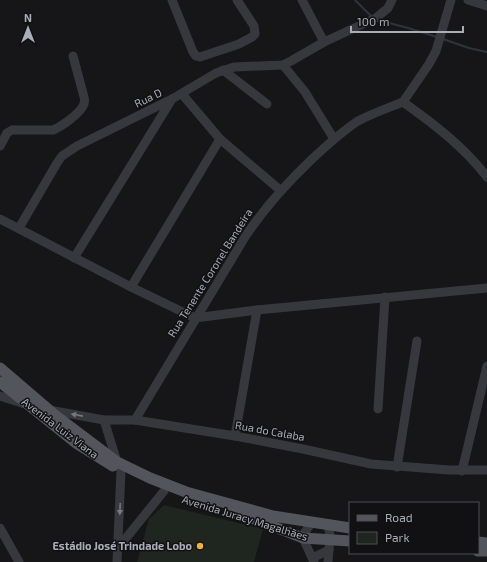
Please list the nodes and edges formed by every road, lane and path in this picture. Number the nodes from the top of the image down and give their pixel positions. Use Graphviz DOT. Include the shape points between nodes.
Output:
graph roads {
  1 [pos="172,0"];
  2 [pos="237,0"];
  3 [pos="302,0"];
  4 [pos="392,0"];
  5 [pos="451,0"];
  6 [pos="468,0"];
  7 [pos="487,6"];
  8 [pos="324,42"];
  9 [pos="73,56"];
  10 [pos="283,65"];
  11 [pos="223,70"];
  12 [pos="182,94"];
  13 [pos="172,99"];
  14 [pos="404,102"];
  15 [pos="267,104"];
  16 [pos="220,139"];
  17 [pos="334,139"];
  18 [pos="0,146"];
  19 [pos="487,177"];
  20 [pos="280,190"];
  21 [pos="0,219"];
  22 [pos="19,228"];
  23 [pos="74,258"];
  24 [pos="131,287"];
  25 [pos="487,288"];
  26 [pos="385,297"];
  27 [pos="257,310"];
  28 [pos="195,318"];
  29 [pos="417,341"];
  30 [pos="487,366"];
  31 [pos="0,368"];
  32 [pos="0,382"];
  33 [pos="0,396"];
  34 [pos="28,405"];
  35 [pos="378,409"];
  36 [pos="49,410"];
  37 [pos="104,420"];
  38 [pos="135,420"];
  39 [pos="235,436"];
  40 [pos="119,467"];
  41 [pos="397,467"];
  42 [pos="487,470"];
  43 [pos="462,471"];
  44 [pos="164,491"];
  45 [pos="312,522"];
  46 [pos="328,524"];
  47 [pos="0,528"];
  48 [pos="349,528"];
  49 [pos="303,538"];
  50 [pos="349,541"];
  51 [pos="330,545"];
  52 [pos="118,548"];
  53 [pos="313,560"];
  54 [pos="19,562"];
  55 [pos="117,562"];
  56 [pos="328,562"];
  1 -- 2 [label="street" via="193,52 200,57 239,44 254,34 254,26"];
  3 -- 8 [label="street"];
  4 -- 8 [label="street, Rua D" via="388,8 376,18"];
  5 -- 14 [label="street" via="436,50"];
  6 -- 7 [label="street"];
  8 -- 10 [label="street, Rua D"];
  9 -- 18 [label="street" via="85,102 80,111 53,130 12,130 7,133"];
  10 -- 11 [label="street, Rua D"];
  10 -- 17 [label="street" via="306,92"];
  11 -- 12 [label="street, Rua D" via="207,77"];
  11 -- 15 [label="street"];
  12 -- 13 [label="street, Rua D"];
  12 -- 16 [label="street"];
  13 -- 22 [label="street, Rua D" via="62,156"];
  13 -- 23 [label="street"];
  14 -- 17 [label="street, Rua Tenente Coronel Bandeira" via="373,114"];
  14 -- 19 [label="street" via="449,136"];
  16 -- 20 [label="street"];
  16 -- 24 [label="street"];
  17 -- 20 [label="street, Rua Tenente Coronel Bandeira"];
  20 -- 28 [label="street, Rua Tenente Coronel Bandeira" via="245,237"];
  21 -- 22 [label="street"];
  22 -- 23 [label="street"];
  23 -- 24 [label="street"];
  24 -- 28 [label="street"];
  25 -- 26 [label="street"];
  26 -- 27 [label="street"];
  26 -- 35 [label="street"];
  27 -- 28 [label="street"];
  27 -- 39 [label="street"];
  28 -- 38 [label="street, Rua Tenente Coronel Bandeira"];
  29 -- 41 [label="street"];
  30 -- 43 [label="street"];
  31 -- 36 [label="main road, Avenida Luiz Viana"];
  32 -- 34 [label="main road, Avenida Luiz Viana"];
  33 -- 34 [label="street"];
  34 -- 40 [label="main road, Avenida Luiz Viana" via="93,455"];
  37 -- 36 [label="street, Rua do Calaba, one-way"];
  36 -- 40 [label="main road, Avenida Luiz Viana"];
  37 -- 38 [label="street, Rua do Calaba"];
  37 -- 40 [label="street"];
  38 -- 39 [label="street, Rua do Calaba"];
  39 -- 41 [label="street, Rua do Calaba"];
  40 -- 44 [label="main road, Avenida Juracy Magalhães"];
  40 -- 45 [label="main road, Avenida Juracy Magalhães" via="186,492 273,516"];
  40 -- 52 [label="street, one-way"];
  41 -- 43 [label="street, Rua do Calaba"];
  42 -- 43 [label="street, Rua do Calaba"];
  44 -- 49 [label="main road, Avenida Juracy Magalhães" via="192,502 257,520"];
  44 -- 52 [label="street"];
  45 -- 46 [label="main road, Avenida Juracy Magalhães"];
  45 -- 49 [label="street"];
  46 -- 48 [label="main road, Avenida Juracy Magalhães"];
  46 -- 51 [label="street"];
  47 -- 54 [label="street"];
  49 -- 51 [label="main road, Avenida Juracy Magalhães"];
  49 -- 53 [label="street"];
  50 -- 51 [label="main road, Avenida Juracy Magalhães"];
  51 -- 53 [label="street"];
  51 -- 56 [label="street"];
  52 -- 55 [label="street"];
}
